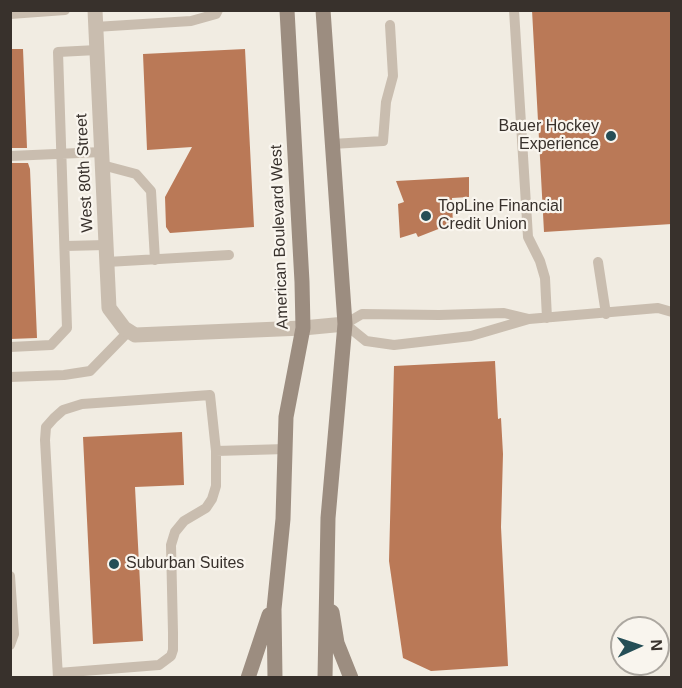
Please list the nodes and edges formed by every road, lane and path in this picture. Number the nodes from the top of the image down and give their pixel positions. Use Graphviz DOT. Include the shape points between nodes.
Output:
graph roads {
  1 [pos="65,10"];
  2 [pos="95,10"];
  3 [pos="218,10"];
  4 [pos="287,10"];
  5 [pos="323,10"];
  6 [pos="514,10"];
  7 [pos="53,11"];
  8 [pos="10,14"];
  9 [pos="390,26"];
  10 [pos="95,27"];
  11 [pos="97,50"];
  12 [pos="332,144"];
  13 [pos="62,154"];
  14 [pos="10,156"];
  15 [pos="102,159"];
  16 [pos="106,245"];
  17 [pos="65,246"];
  18 [pos="229,255"];
  19 [pos="155,260"];
  20 [pos="107,262"];
  21 [pos="598,262"];
  22 [pos="672,312"];
  23 [pos="606,314"];
  24 [pos="547,318"];
  25 [pos="529,319"];
  26 [pos="345,324"];
  27 [pos="303,328"];
  28 [pos="127,329"];
  29 [pos="10,347"];
  30 [pos="10,377"];
  31 [pos="286,449"];
  32 [pos="216,450"];
  33 [pos="10,576"];
  34 [pos="326,581"];
  35 [pos="276,595"];
  36 [pos="10,645"];
  37 [pos="58,675"];
  38 [pos="248,678"];
  39 [pos="275,678"];
  40 [pos="325,678"];
  41 [pos="351,678"];
  1 -- 7 [label="lane"];
  2 -- 10 [label="street, West 80th Street"];
  3 -- 10 [label="lane" via="191,21"];
  4 -- 27 [label="main road, American Boulevard West"];
  5 -- 12 [label="main road"];
  6 -- 24 [label="lane" via="528,237 545,278"];
  7 -- 8 [label="lane"];
  9 -- 12 [label="lane" via="393,76 383,141"];
  10 -- 11 [label="street, West 80th Street"];
  11 -- 13 [label="lane" via="58,52"];
  11 -- 15 [label="street, West 80th Street"];
  12 -- 26 [label="main road"];
  13 -- 14 [label="lane"];
  13 -- 15 [label="lane"];
  13 -- 17 [label="lane"];
  15 -- 16 [label="street, West 80th Street"];
  15 -- 19 [label="lane" via="136,174 151,191"];
  16 -- 17 [label="lane"];
  16 -- 20 [label="street, West 80th Street"];
  17 -- 29 [label="lane" via="67,328 51,345"];
  18 -- 19 [label="lane"];
  19 -- 20 [label="lane"];
  20 -- 28 [label="street, West 80th Street" via="109,308"];
  21 -- 23 [label="lane"];
  22 -- 23 [label="lane" via="658,308"];
  23 -- 24 [label="lane"];
  24 -- 25 [label="lane"];
  25 -- 26 [label="lane" via="504,313 362,314"];
  25 -- 26 [label="lane" via="471,336 394,345 366,341"];
  26 -- 27 [label="street"];
  26 -- 34 [label="main road"];
  27 -- 28 [label="street" via="135,335"];
  27 -- 31 [label="main road, American Boulevard West" via="286,417"];
  28 -- 30 [label="lane" via="90,371"];
  31 -- 32 [label="lane"];
  31 -- 35 [label="main road, American Boulevard West"];
  32 -- 37 [label="lane" via="212,499 206,508 184,521 171,545 171,656 159,664"];
  32 -- 37 [label="lane" via="210,395 82,404 63,410 46,427"];
  33 -- 36 [label="lane" via="15,634"];
  34 -- 40 [label="main road"];
  34 -- 41 [label="main road" via="337,643"];
  35 -- 38 [label="main road"];
  35 -- 39 [label="main road, American Boulevard West"];
}
